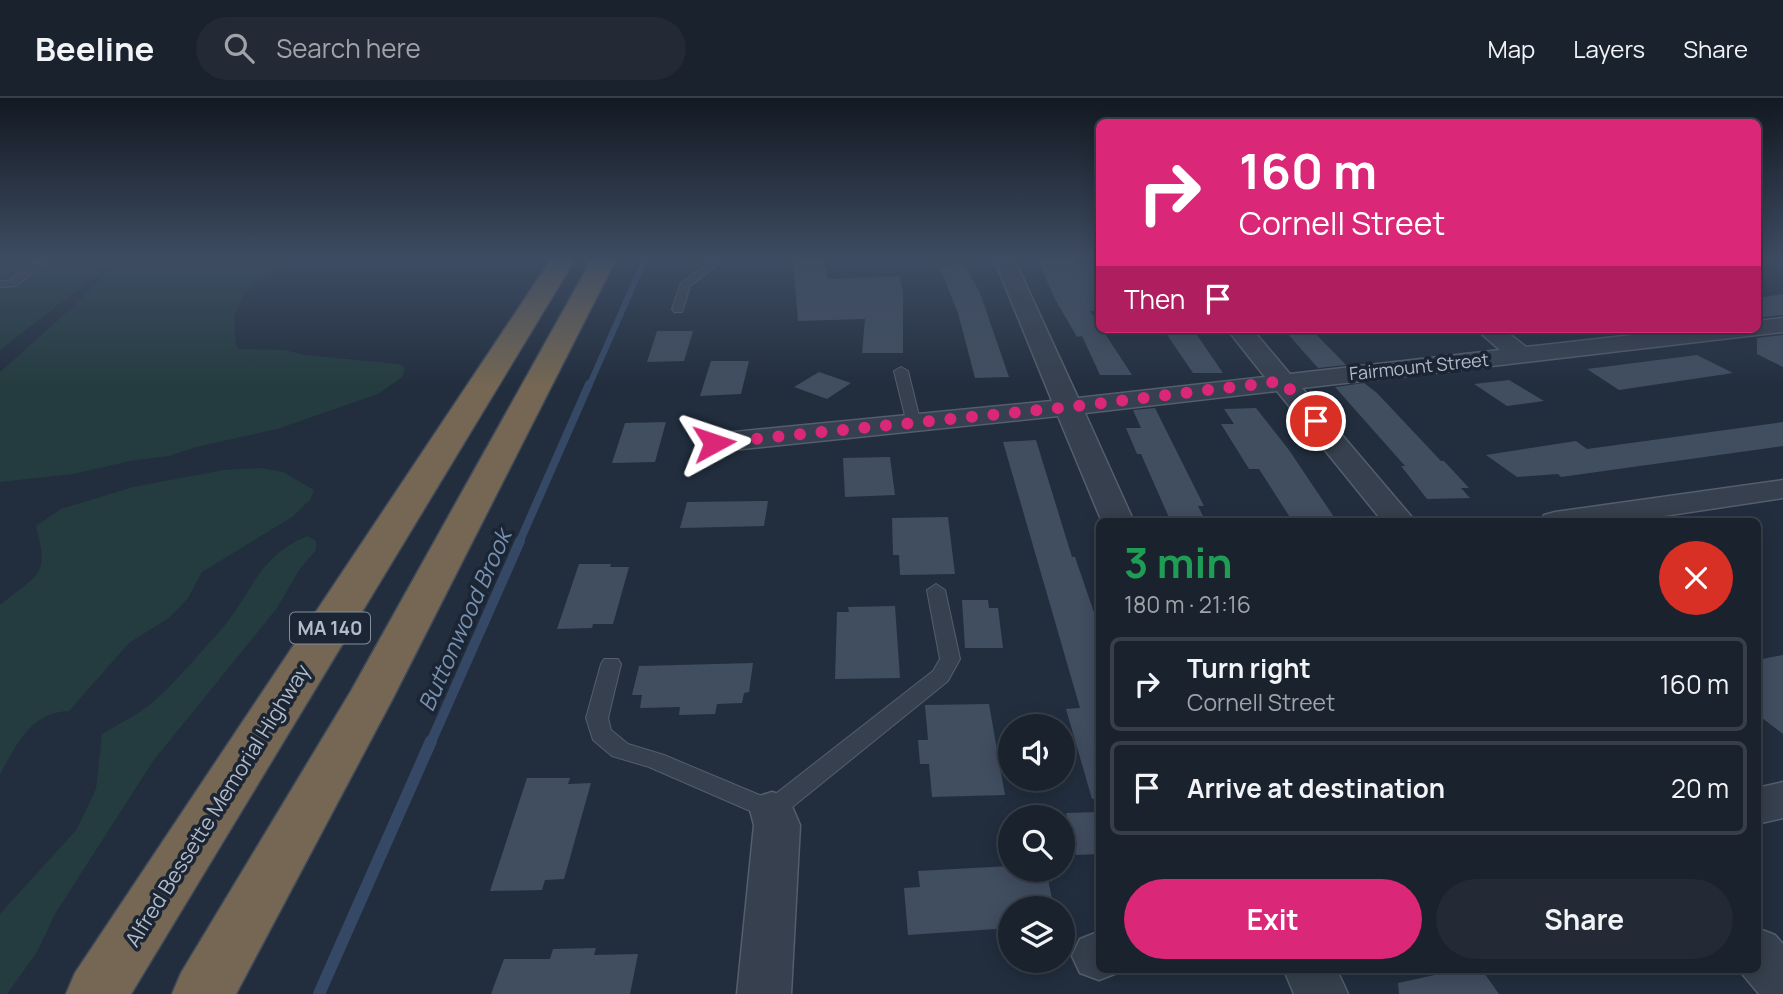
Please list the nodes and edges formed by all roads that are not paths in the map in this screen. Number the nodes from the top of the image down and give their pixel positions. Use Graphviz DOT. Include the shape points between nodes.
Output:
graph roads {
  1 [pos="535,303"];
  2 [pos="581,303"];
  3 [pos="679,303"];
  4 [pos="1023,303"];
  5 [pos="677,309"];
  6 [pos="1783,326"];
  7 [pos="1761,328"];
  8 [pos="1242,333"];
  9 [pos="1493,333"];
  10 [pos="1713,333"];
  11 [pos="1521,355"];
  12 [pos="901,372"];
  13 [pos="1283,381"];
  14 [pos="1069,407"];
  15 [pos="914,424"];
  16 [pos="714,443"];
  17 [pos="1783,489"];
  18 [pos="1116,518"];
  19 [pos="1397,518"];
  20 [pos="1583,518"];
  21 [pos="936,590"];
  22 [pos="611,664"];
  23 [pos="1783,800"];
  24 [pos="1761,805"];
  25 [pos="772,810"];
  26 [pos="1761,957"];
  27 [pos="1311,973"];
  28 [pos="1783,983"];
  29 [pos="97,994"];
  30 [pos="203,994"];
  31 [pos="764,994"];
  32 [pos="1321,994"];
  1 -- 29 [label="highway, Alfred Bessette Memorial Highway / MA 140"];
  2 -- 30 [label="highway, MA 140" via="375,689"];
  3 -- 5 [label="lane"];
  4 -- 14 [label="street"];
  6 -- 7 [label="street"];
  8 -- 13 [label="street"];
  9 -- 11 [label="street"];
  10 -- 11 [label="street, Fairmount Street"];
  11 -- 13 [label="street, Fairmount Street"];
  12 -- 15 [label="lane"];
  13 -- 14 [label="street, Fairmount Street"];
  13 -- 19 [label="street"];
  14 -- 15 [label="street, Fairmount Street"];
  14 -- 18 [label="street"];
  15 -- 16 [label="street, Fairmount Street"];
  17 -- 20 [label="street"];
  21 -- 25 [label="lane" via="950,659 941,676"];
  22 -- 25 [label="lane" via="597,718 601,734 620,750"];
  23 -- 24 [label="street"];
  25 -- 31 [label="street" via="777,825"];
  26 -- 28 [label="street"];
  27 -- 32 [label="street"];
}
